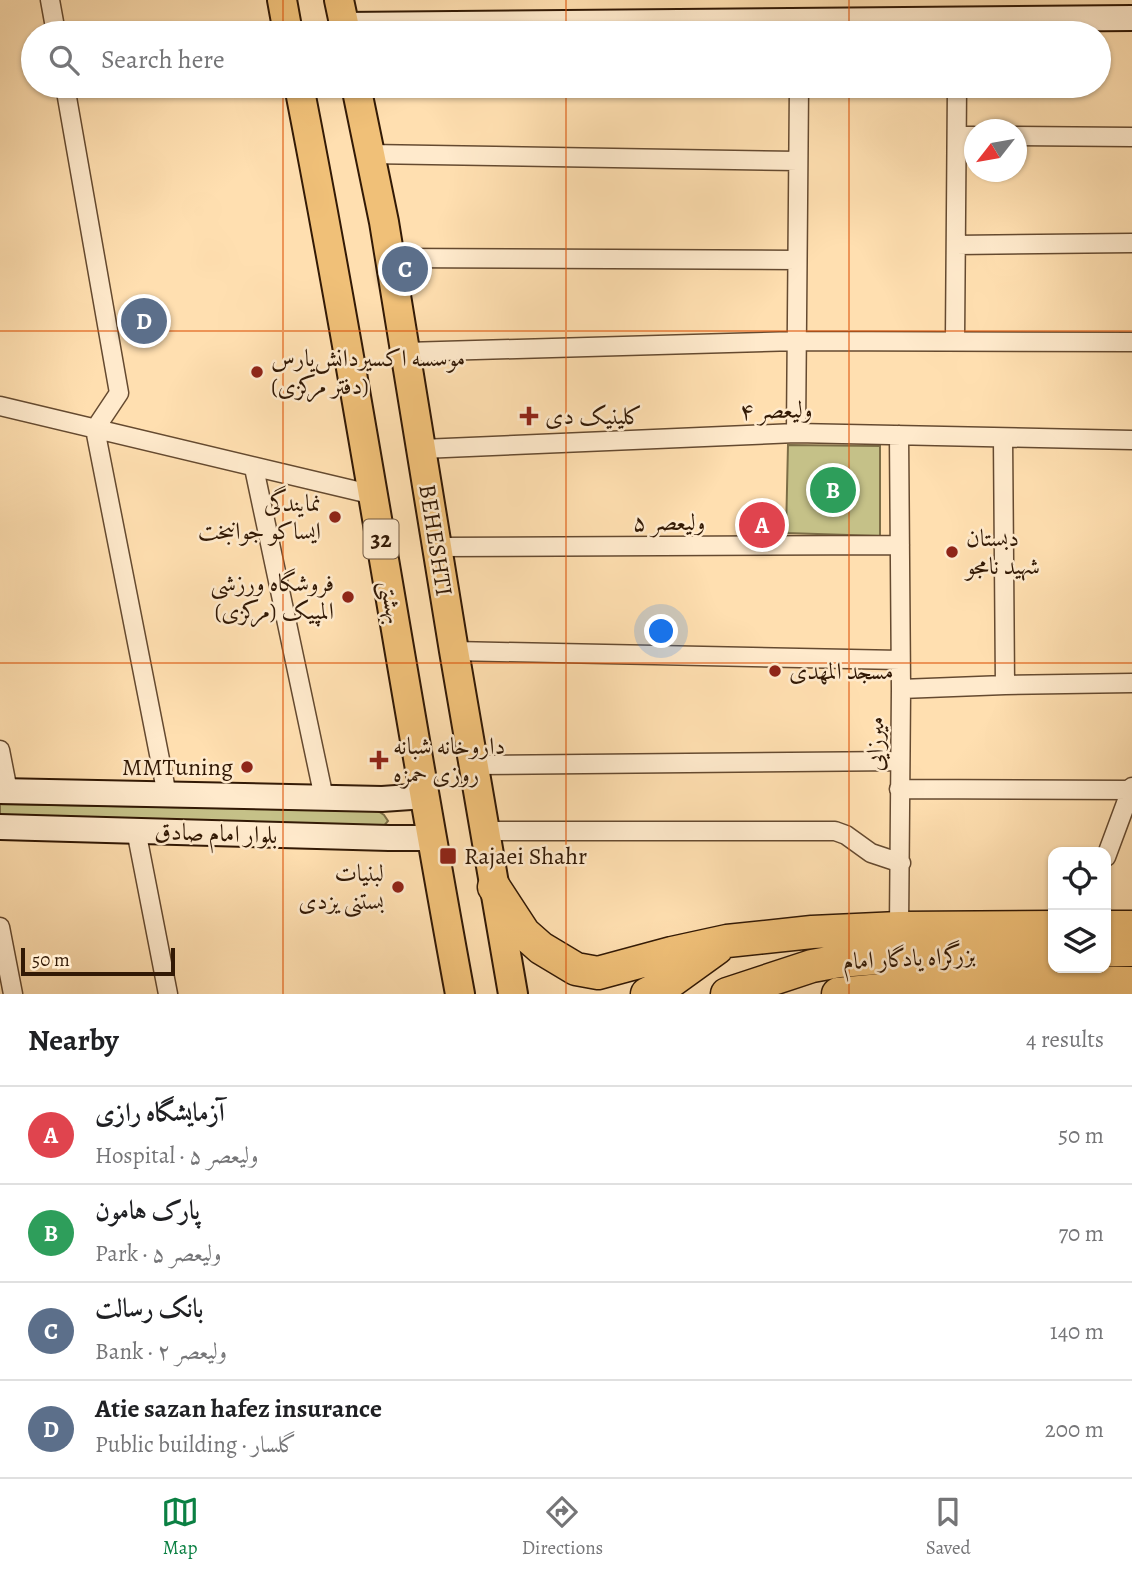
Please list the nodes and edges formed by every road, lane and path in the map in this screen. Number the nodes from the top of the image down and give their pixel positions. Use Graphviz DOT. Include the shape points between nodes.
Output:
graph roads {
  1 [pos="50,0"];
  2 [pos="282,0"];
  3 [pos="1132,18"];
  4 [pos="343,19"];
  5 [pos="54,21"];
  6 [pos="286,21"];
  7 [pos="457,21"];
  8 [pos="1074,21"];
  9 [pos="67,98"];
  10 [pos="301,98"];
  11 [pos="358,98"];
  12 [pos="799,98"];
  13 [pos="959,98"];
  14 [pos="964,125"];
  15 [pos="1027,136"];
  16 [pos="1132,137"];
  17 [pos="369,154"];
  18 [pos="964,158"];
  19 [pos="798,161"];
  20 [pos="1132,243"];
  21 [pos="956,245"];
  22 [pos="390,258"];
  23 [pos="797,260"];
  24 [pos="955,340"];
  25 [pos="797,341"];
  26 [pos="1132,342"];
  27 [pos="406,352"];
  28 [pos="0,406"];
  29 [pos="94,429"];
  30 [pos="796,433"];
  31 [pos="899,435"];
  32 [pos="1003,438"];
  33 [pos="1132,440"];
  34 [pos="422,449"];
  35 [pos="254,468"];
  36 [pos="374,495"];
  37 [pos="900,545"];
  38 [pos="438,547"];
  39 [pos="454,650"];
  40 [pos="900,660"];
  41 [pos="1132,683"];
  42 [pos="1004,685"];
  43 [pos="901,689"];
  44 [pos="0,750"];
  45 [pos="900,761"];
  46 [pos="473,765"];
  47 [pos="899,789"];
  48 [pos="1132,789"];
  49 [pos="4,791"];
  50 [pos="167,795"];
  51 [pos="425,796"];
  52 [pos="324,798"];
  53 [pos="382,799"];
  54 [pos="0,827"];
  55 [pos="136,830"];
  56 [pos="485,831"];
  57 [pos="389,838"];
  58 [pos="431,838"];
  59 [pos="1110,847"];
  60 [pos="901,863"];
  61 [pos="494,887"];
  62 [pos="1048,927"];
  63 [pos="1111,927"];
  64 [pos="1132,927"];
  65 [pos="0,928"];
  66 [pos="899,928"];
  67 [pos="727,941"];
  68 [pos="1111,950"];
  69 [pos="1132,950"];
  70 [pos="1048,951"];
  71 [pos="1132,983"];
  72 [pos="13,994"];
  73 [pos="168,994"];
  74 [pos="460,994"];
  75 [pos="513,994"];
  76 [pos="647,994"];
  77 [pos="727,994"];
  78 [pos="838,994"];
  1 -- 5 [label="street"];
  2 -- 6 [label="main road"];
  3 -- 8 [label="main road"];
  4 -- 7 [label="main road"];
  9 -- 29 [label="street" via="119,393"];
  10 -- 36 [label="main road, بهشتى / 32"];
  11 -- 17 [label="main road, BEHESHTI / 32"];
  12 -- 19 [label="street"];
  13 -- 14 [label="street"];
  15 -- 16 [label="street"];
  17 -- 19 [label="street"];
  17 -- 22 [label="main road, BEHESHTI / 32"];
  18 -- 21 [label="street"];
  19 -- 23 [label="street"];
  20 -- 21 [label="street"];
  21 -- 24 [label="street"];
  22 -- 23 [label="street"];
  22 -- 27 [label="main road, BEHESHTI / 32"];
  23 -- 25 [label="street"];
  24 -- 25 [label="street"];
  24 -- 26 [label="street"];
  25 -- 27 [label="street"];
  25 -- 30 [label="street"];
  27 -- 34 [label="main road, BEHESHTI / 32"];
  28 -- 29 [label="street"];
  29 -- 35 [label="street"];
  29 -- 50 [label="street"];
  30 -- 31 [label="street, ولیعصر ۴"];
  30 -- 34 [label="street, ولیعصر ۴"];
  31 -- 32 [label="street, ولیعصر ۴"];
  31 -- 37 [label="street, میرزایی"];
  32 -- 33 [label="street, ولیعصر ۴"];
  32 -- 42 [label="street"];
  34 -- 38 [label="main road, BEHESHTI / 32"];
  35 -- 36 [label="street"];
  35 -- 52 [label="street"];
  36 -- 51 [label="main road, بهشتى / 32"];
  37 -- 38 [label="street, ولیعصر ۵"];
  37 -- 40 [label="street, میرزایی"];
  38 -- 39 [label="main road, BEHESHTI / 32"];
  39 -- 40 [label="street"];
  39 -- 46 [label="main road, BEHESHTI / 32"];
  40 -- 43 [label="street, میرزایی"];
  41 -- 42 [label="street"];
  42 -- 43 [label="street"];
  43 -- 45 [label="street, میرزایی"];
  44 -- 49 [label="street"];
  45 -- 46 [label="street"];
  45 -- 47 [label="street, میرزایی"];
  46 -- 56 [label="main road, BEHESHTI / 32"];
  47 -- 48 [label="street"];
  47 -- 60 [label="street, میرزایی"];
  48 -- 59 [label="street"];
  49 -- 50 [label="main road, بلوار امام صادق"];
  50 -- 52 [label="main road, بلوار امام صادق"];
  51 -- 53 [label="main road, بلوار امام صادق"];
  51 -- 58 [label="main road, بهشتى / 32"];
  52 -- 53 [label="main road, بلوار امام صادق"];
  53 -- 57 [label="main road" via="393,806 397,818 394,835"];
  54 -- 55 [label="main road, بلوار امام صادق"];
  55 -- 57 [label="main road, بلوار امام صادق"];
  55 -- 73 [label="street"];
  56 -- 60 [label="street" via="835,831 871,853"];
  56 -- 61 [label="main road, BEHESHTI / 32"];
  57 -- 58 [label="main road, بلوار امام صادق"];
  58 -- 74 [label="main road, بهشتى / 32"];
  60 -- 66 [label="street, میرزایی"];
  61 -- 67 [label="highway" via="524,933 576,969 598,972"];
  61 -- 75 [label="main road, BEHESHTI / 32"];
  62 -- 66 [label="highway"];
  63 -- 64 [label="highway"];
  65 -- 72 [label="street"];
  66 -- 67 [label="highway"];
  67 -- 76 [label="highway"];
  68 -- 69 [label="highway"];
  70 -- 77 [label="highway, بزرگراه یادگار امام" via="839,961"];
  71 -- 78 [label="highway, بزرگراه یادگار امام" via="936,985"];
}
